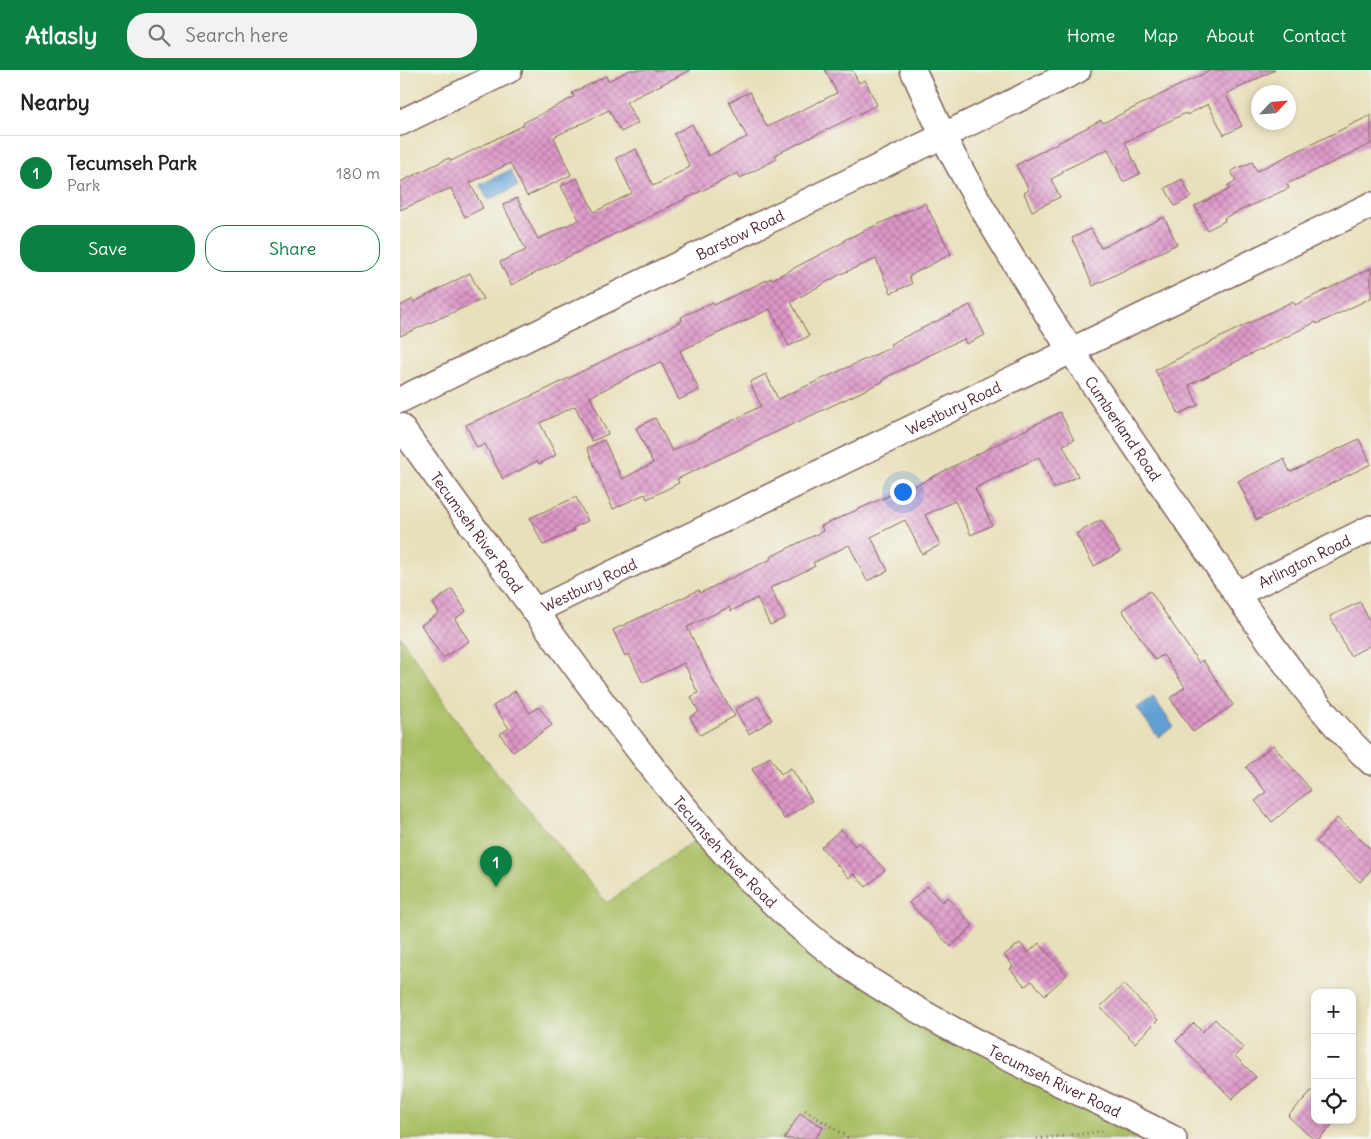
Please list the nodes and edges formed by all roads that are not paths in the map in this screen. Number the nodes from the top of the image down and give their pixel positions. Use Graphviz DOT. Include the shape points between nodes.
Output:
graph roads {
  1 [pos="509,70"];
  2 [pos="913,70"];
  3 [pos="1078,70"];
  4 [pos="400,122"];
  5 [pos="944,135"];
  6 [pos="1371,205"];
  7 [pos="1071,351"];
  8 [pos="400,400"];
  9 [pos="400,426"];
  10 [pos="1371,528"];
  11 [pos="1237,594"];
  12 [pos="535,611"];
  13 [pos="1371,762"];
  14 [pos="1174,1139"];
  1 -- 4 [label="street"];
  2 -- 5 [label="street, Cumberland Road"];
  3 -- 5 [label="street, Barstow Road"];
  5 -- 7 [label="street, Cumberland Road" via="982,209"];
  5 -- 8 [label="street, Barstow Road"];
  6 -- 7 [label="street, Westbury Road"];
  7 -- 11 [label="street, Cumberland Road"];
  7 -- 12 [label="street, Westbury Road"];
  9 -- 12 [label="street, Tecumseh River Road"];
  10 -- 11 [label="street, Arlington Road"];
  11 -- 13 [label="street, Cumberland Road" via="1331,719"];
  12 -- 14 [label="street, Tecumseh River Road" via="662,782 705,833 791,918 848,965 898,999"];
}
